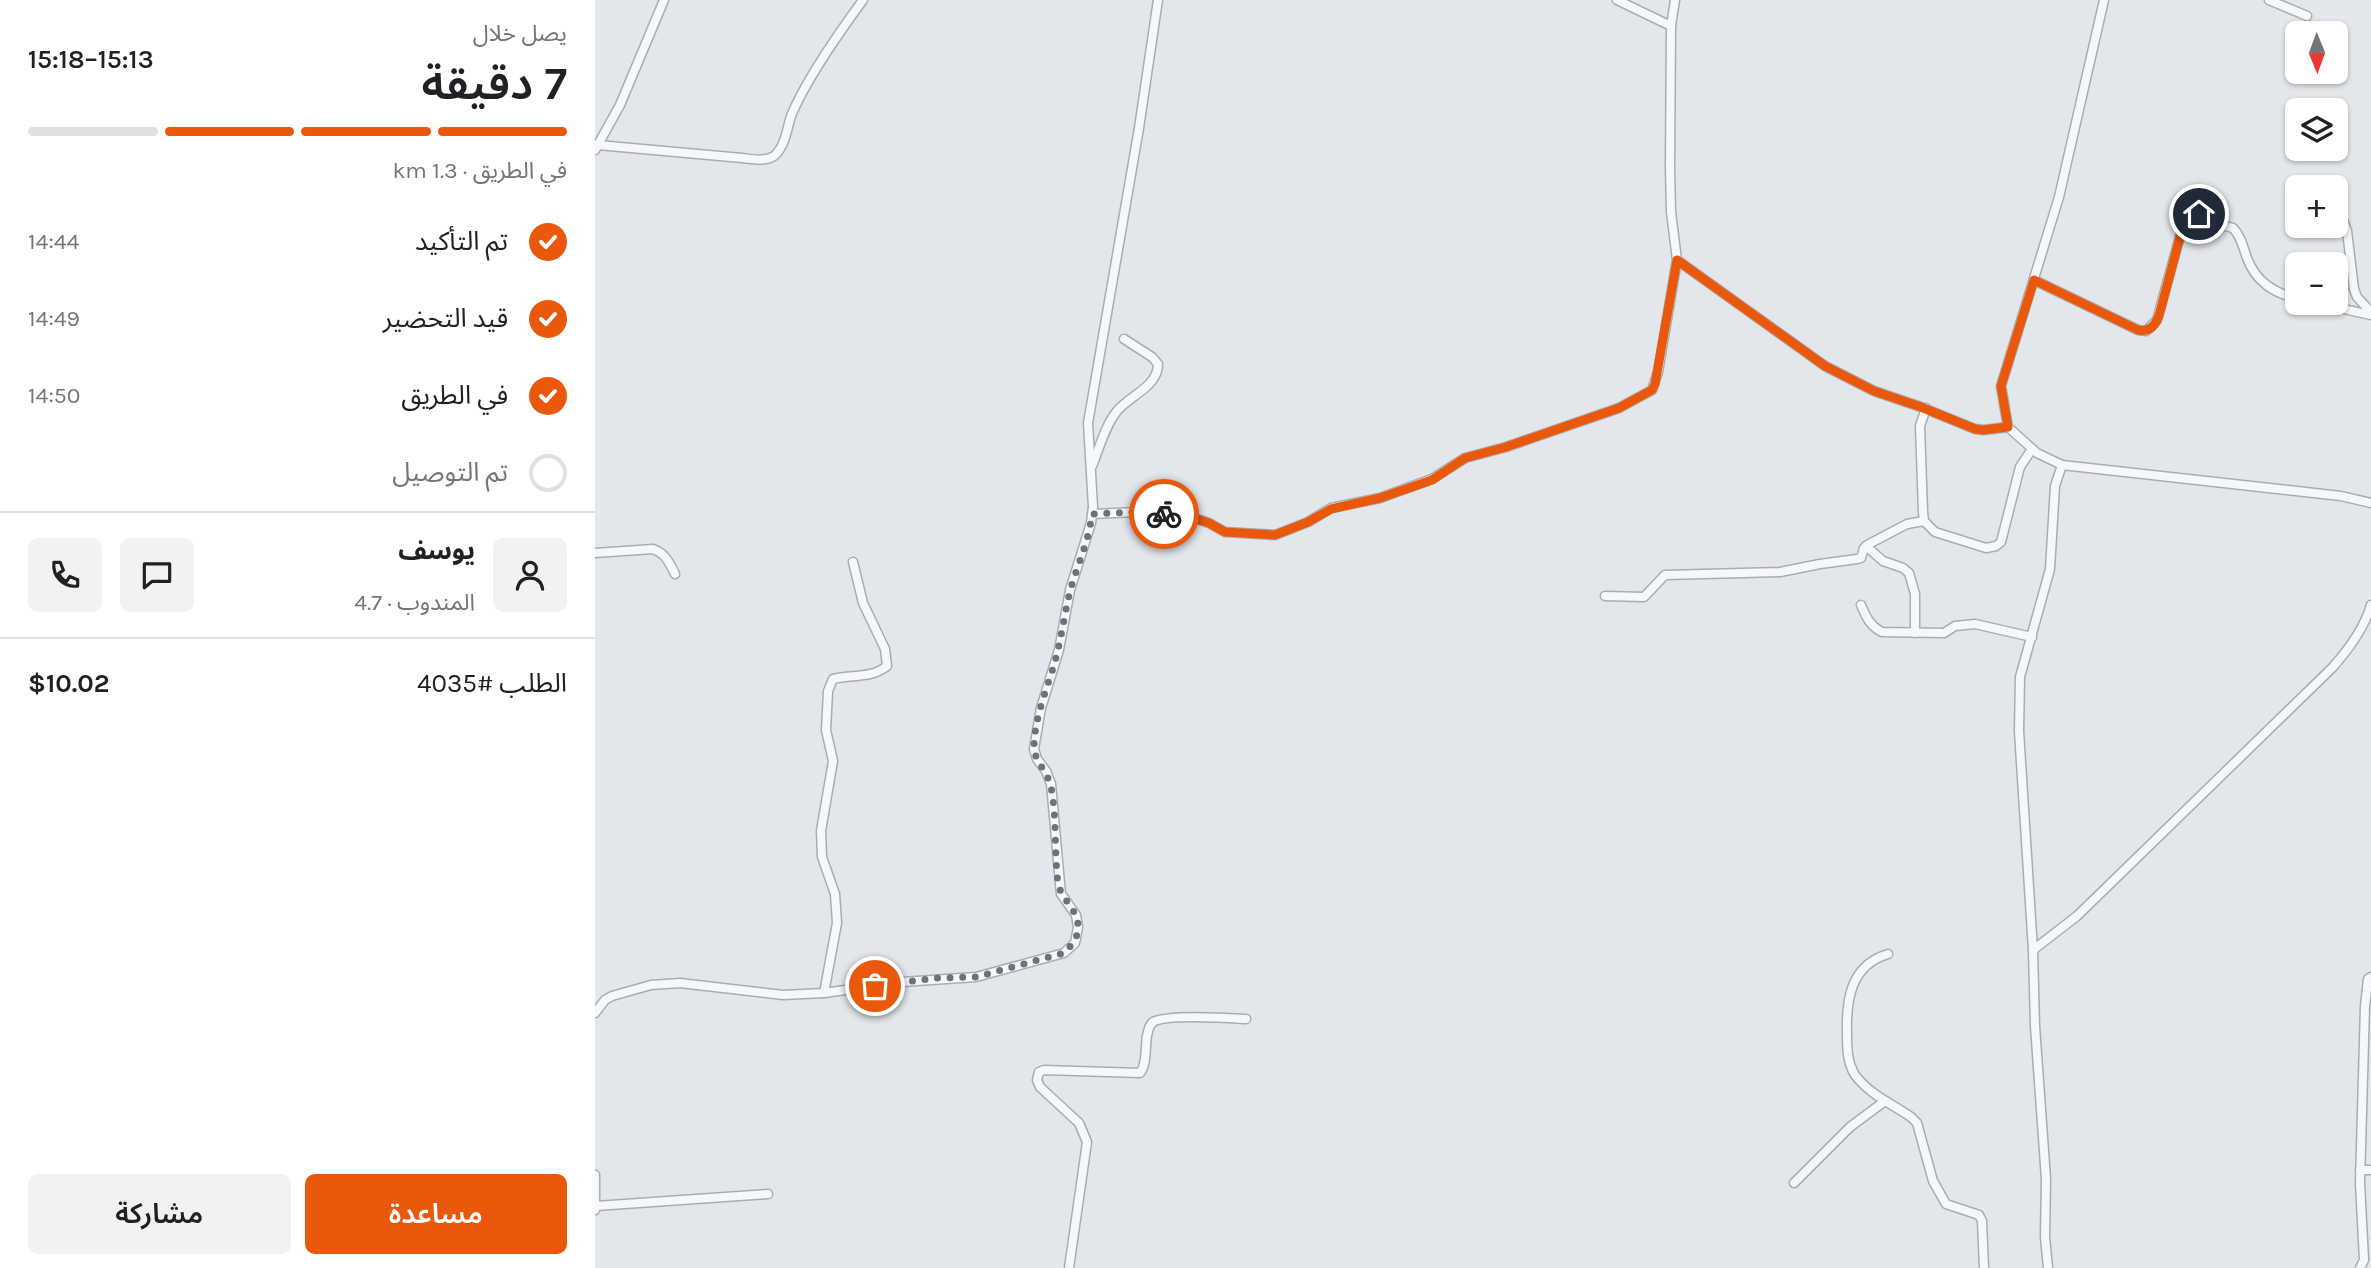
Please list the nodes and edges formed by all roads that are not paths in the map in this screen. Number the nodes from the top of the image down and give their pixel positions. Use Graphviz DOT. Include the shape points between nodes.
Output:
graph roads {
  1 [pos="664,0"];
  2 [pos="863,0"];
  3 [pos="1158,0"];
  4 [pos="1617,0"];
  5 [pos="1675,0"];
  6 [pos="2104,0"];
  7 [pos="2269,0"];
  8 [pos="2307,16"];
  9 [pos="1671,26"];
  10 [pos="597,147"];
  11 [pos="2348,238"];
  12 [pos="1677,260"];
  13 [pos="2034,280"];
  14 [pos="2285,295"];
  15 [pos="2348,309"];
  16 [pos="2371,313"];
  17 [pos="1123,339"];
  18 [pos="1926,408"];
  19 [pos="2008,427"];
  20 [pos="2032,449"];
  21 [pos="2062,465"];
  22 [pos="1091,469"];
  23 [pos="2371,503"];
  24 [pos="1092,514"];
  25 [pos="1924,521"];
  26 [pos="1866,546"];
  27 [pos="595,553"];
  28 [pos="853,562"];
  29 [pos="675,574"];
  30 [pos="1605,596"];
  31 [pos="1861,605"];
  32 [pos="2371,605"];
  33 [pos="2369,617"];
  34 [pos="1915,633"];
  35 [pos="2032,636"];
  36 [pos="2033,950"];
  37 [pos="1888,954"];
  38 [pos="2371,977"];
  39 [pos="824,993"];
  40 [pos="595,1013"];
  41 [pos="1246,1019"];
  42 [pos="1885,1101"];
  43 [pos="2360,1170"];
  44 [pos="2371,1170"];
  45 [pos="595,1175"];
  46 [pos="1794,1183"];
  47 [pos="768,1194"];
  48 [pos="595,1208"];
  49 [pos="1069,1268"];
  50 [pos="1984,1268"];
  51 [pos="2048,1268"];
  52 [pos="2360,1268"];
  1 -- 10 [label="street" via="620,105"];
  2 -- 10 [label="street" via="818,68 773,156 742,158"];
  3 -- 22 [label="street" via="1093,391"];
  4 -- 9 [label="street"];
  5 -- 9 [label="street"];
  6 -- 13 [label="street" via="2059,197"];
  7 -- 8 [label="street"];
  9 -- 12 [label="street" via="1671,212"];
  11 -- 16 [label="street" via="2354,289"];
  12 -- 18 [label="street" via="1825,366 1874,391"];
  12 -- 24 [label="street" via="1655,384 1619,408 1465,458 1432,480 1331,509 1275,535 1225,532 1185,515"];
  13 -- 14 [label="street" via="2146,331 2160,312 2185,218 2194,213 2233,228 2261,281"];
  13 -- 19 [label="street" via="2001,386"];
  15 -- 16 [label="street"];
  17 -- 22 [label="street" via="1152,357 1158,364 1157,375 1115,412"];
  18 -- 19 [label="street" via="1975,429"];
  18 -- 25 [label="street" via="1920,426"];
  19 -- 20 [label="street"];
  20 -- 21 [label="street"];
  20 -- 25 [label="street" via="2020,467 1996,547 1935,532"];
  21 -- 23 [label="street"];
  21 -- 35 [label="street" via="2055,486 2050,569"];
  22 -- 24 [label="street"];
  24 -- 39 [label="street" via="1034,749 1051,784 1058,882 1076,915 1075,943 1064,953 976,977"];
  25 -- 26 [label="street" via="1907,524"];
  26 -- 30 [label="street" via="1857,559 1780,572 1665,575 1644,597"];
  26 -- 34 [label="street" via="1883,561 1909,573 1915,594"];
  27 -- 29 [label="street" via="653,549 662,552"];
  28 -- 39 [label="street" via="887,666 869,675 833,679 828,691 826,730 833,761 821,831 822,857 835,894 837,923"];
  31 -- 34 [label="street" via="1875,628"];
  32 -- 33 [label="street"];
  33 -- 36 [label="street" via="2345,653 2269,732 2077,916"];
  34 -- 35 [label="street" via="1944,634 1955,626 1975,624"];
  35 -- 36 [label="street" via="2020,677 2019,731"];
  36 -- 51 [label="street"];
  37 -- 42 [label="street" via="1869,963 1854,980 1847,1014 1851,1067 1867,1088"];
  38 -- 43 [label="street" via="2365,1006"];
  39 -- 40 [label="street" via="783,995 680,983 650,985 612,996"];
  41 -- 49 [label="street" via="1157,1020 1147,1032 1144,1066 1139,1073 1039,1072 1040,1087 1079,1123 1087,1142"];
  42 -- 46 [label="street"];
  42 -- 50 [label="street" via="1917,1123 1933,1181 1946,1204 1979,1215"];
  43 -- 44 [label="street"];
  43 -- 52 [label="street" via="2364,1260"];
  45 -- 48 [label="street"];
  47 -- 48 [label="street"];
}
